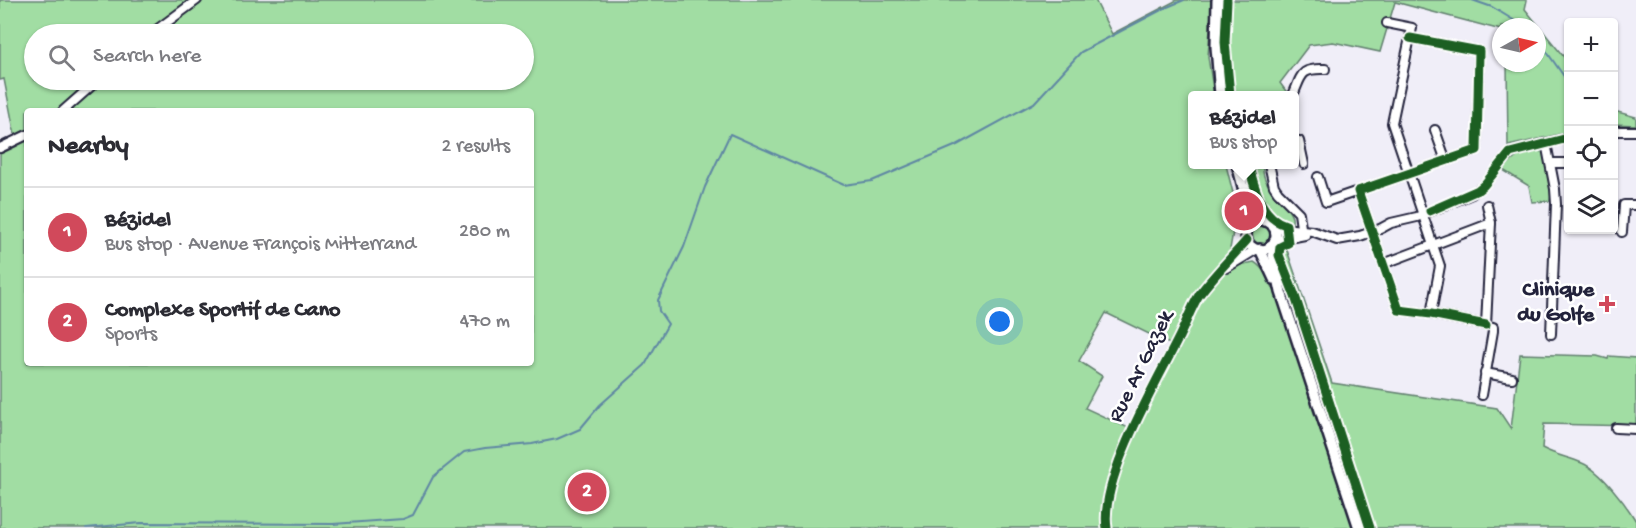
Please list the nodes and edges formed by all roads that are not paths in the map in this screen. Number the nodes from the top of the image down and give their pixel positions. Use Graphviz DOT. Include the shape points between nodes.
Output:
graph roads {
  1 [pos="197,0"];
  2 [pos="1217,0"];
  3 [pos="1387,23"];
  4 [pos="165,24"];
  5 [pos="1410,38"];
  6 [pos="1325,69"];
  7 [pos="87,90"];
  8 [pos="1220,91"];
  9 [pos="1295,91"];
  10 [pos="66,108"];
  11 [pos="1435,130"];
  12 [pos="1636,130"];
  13 [pos="1618,131"];
  14 [pos="24,136"];
  15 [pos="1564,139"];
  16 [pos="1299,141"];
  17 [pos="1546,143"];
  18 [pos="0,148"];
  19 [pos="1446,160"];
  20 [pos="1551,162"];
  21 [pos="1564,163"];
  22 [pos="1304,164"];
  23 [pos="1238,169"];
  24 [pos="1270,169"];
  25 [pos="1408,174"];
  26 [pos="1318,177"];
  27 [pos="1243,182"];
  28 [pos="1358,191"];
  29 [pos="1487,205"];
  30 [pos="1636,206"];
  31 [pos="1422,214"];
  32 [pos="1265,221"];
  33 [pos="1491,223"];
  34 [pos="1249,226"];
  35 [pos="1274,227"];
  36 [pos="1302,232"];
  37 [pos="1372,232"];
  38 [pos="1622,232"];
  39 [pos="1247,240"];
  40 [pos="1273,243"];
  41 [pos="1433,246"];
  42 [pos="1258,249"];
  43 [pos="1383,264"];
  44 [pos="1220,272"];
  45 [pos="1281,292"];
  46 [pos="1431,314"];
  47 [pos="1486,325"];
  48 [pos="1551,334"];
  49 [pos="1485,373"];
  50 [pos="1512,378"];
  51 [pos="1482,395"];
  52 [pos="1616,428"];
  53 [pos="1636,429"];
  54 [pos="1107,528"];
  55 [pos="1359,528"];
  1 -- 4 [label="street"];
  2 -- 8 [label="main road"];
  3 -- 5 [label="street" via="1412,28"];
  5 -- 19 [label="street" via="1479,51 1477,150"];
  5 -- 25 [label="street" via="1392,123"];
  6 -- 9 [label="street" via="1306,70"];
  7 -- 10 [label="street"];
  11 -- 19 [label="street"];
  12 -- 13 [label="street"];
  14 -- 18 [label="street"];
  15 -- 17 [label="street"];
  16 -- 22 [label="street"];
  17 -- 20 [label="street"];
  17 -- 31 [label="street" via="1510,153 1478,190"];
  19 -- 25 [label="street"];
  20 -- 21 [label="street"];
  20 -- 48 [label="street" via="1556,204"];
  23 -- 27 [label="main road"];
  24 -- 36 [label="street" via="1274,186 1299,213"];
  25 -- 28 [label="street"];
  25 -- 31 [label="street"];
  26 -- 28 [label="street" via="1326,202"];
  27 -- 32 [label="main road"];
  27 -- 34 [label="main road"];
  28 -- 37 [label="street"];
  29 -- 33 [label="street"];
  30 -- 38 [label="street" via="1624,205"];
  31 -- 37 [label="street"];
  31 -- 41 [label="street"];
  32 -- 34 [label="main road"];
  32 -- 35 [label="main road"];
  33 -- 41 [label="street"];
  33 -- 47 [label="street"];
  34 -- 39 [label="main road"];
  35 -- 36 [label="street"];
  35 -- 40 [label="main road"];
  36 -- 37 [label="street" via="1312,231 1340,240"];
  36 -- 40 [label="street"];
  37 -- 43 [label="street"];
  39 -- 42 [label="main road"];
  39 -- 44 [label="street, Rue Ar Gazek"];
  40 -- 42 [label="main road"];
  40 -- 45 [label="main road"];
  41 -- 43 [label="street"];
  41 -- 46 [label="street" via="1440,266"];
  42 -- 44 [label="street, Rue Ar Gazek"];
  42 -- 45 [label="main road"];
  43 -- 46 [label="street" via="1399,310"];
  44 -- 54 [label="street, Rue Ar Gazek" via="1197,298 1130,437 1110,489"];
  45 -- 55 [label="main road"];
  46 -- 47 [label="street"];
  47 -- 49 [label="street" via="1493,327"];
  49 -- 50 [label="street"];
  49 -- 51 [label="street"];
  52 -- 53 [label="street"];
}
